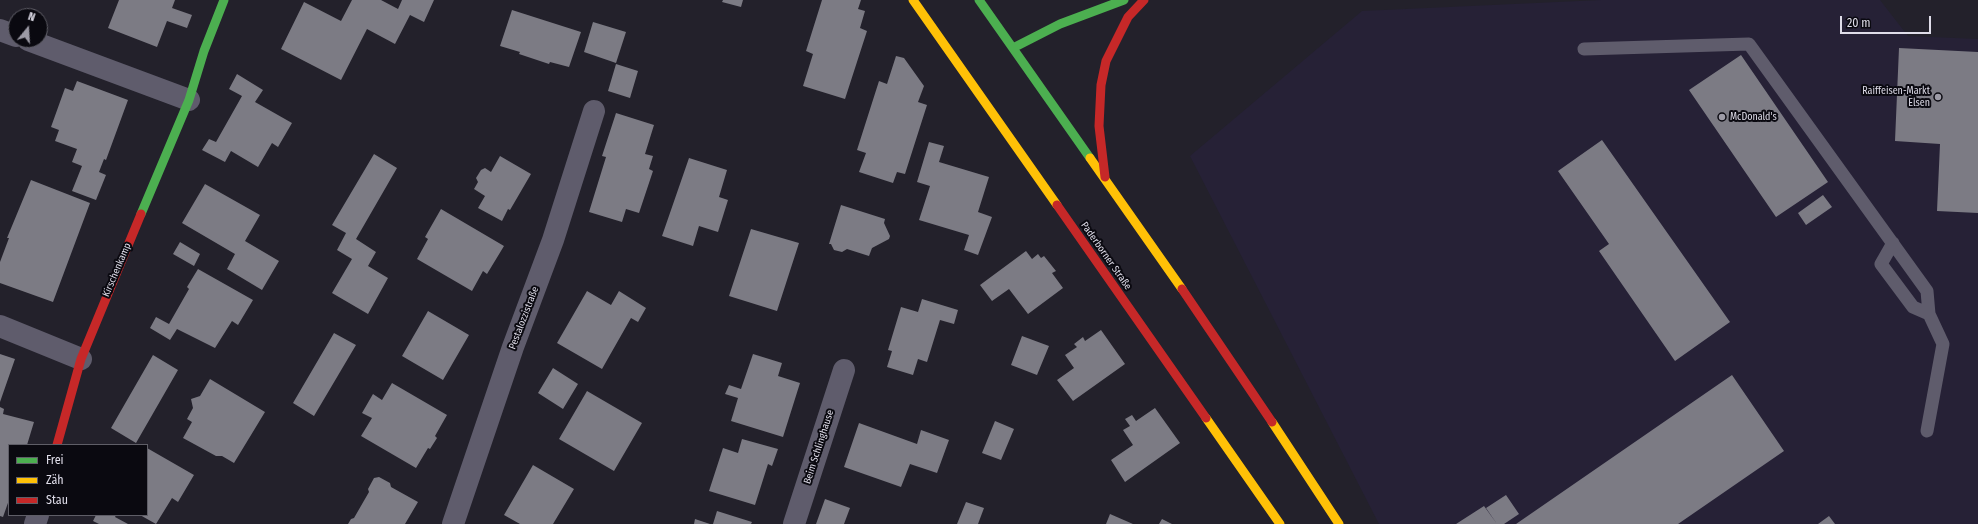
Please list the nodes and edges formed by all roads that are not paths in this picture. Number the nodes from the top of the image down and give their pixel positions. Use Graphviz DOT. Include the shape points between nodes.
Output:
graph roads {
  1 [pos="224,0"];
  2 [pos="913,0"];
  3 [pos="1124,0"];
  4 [pos="1144,0"];
  5 [pos="983,1"];
  6 [pos="48,47"];
  7 [pos="1013,48"];
  8 [pos="1584,49"];
  9 [pos="189,100"];
  10 [pos="594,111"];
  11 [pos="1106,180"];
  12 [pos="1894,243"];
  13 [pos="1929,314"];
  14 [pos="0,326"];
  15 [pos="81,359"];
  16 [pos="844,370"];
  17 [pos="1927,431"];
  18 [pos="57,444"];
  19 [pos="453,524"];
  20 [pos="794,524"];
  21 [pos="1280,524"];
  22 [pos="1339,524"];
  1 -- 9 [label="street, Kirschenkamp" via="204,51"];
  2 -- 21 [label="street, Paderborner Straße"];
  3 -- 7 [label="street" via="1060,24"];
  4 -- 11 [label="street" via="1128,17 1116,38 1104,67 1100,85 1099,126"];
  5 -- 7 [label="street"];
  6 -- 9 [label="street"];
  7 -- 11 [label="street"];
  8 -- 12 [label="lane" via="1749,44"];
  9 -- 15 [label="street, Kirschenkamp"];
  10 -- 19 [label="street, Pestalozzistraße" via="553,240 513,347"];
  11 -- 22 [label="street" via="1229,356"];
  12 -- 13 [label="lane" via="1927,290"];
  12 -- 13 [label="lane" via="1881,264 1913,307"];
  13 -- 17 [label="lane" via="1943,344"];
  14 -- 15 [label="street"];
  15 -- 18 [label="street, Kirschenkamp"];
  16 -- 20 [label="street, Beim Schlinghause"];
}
